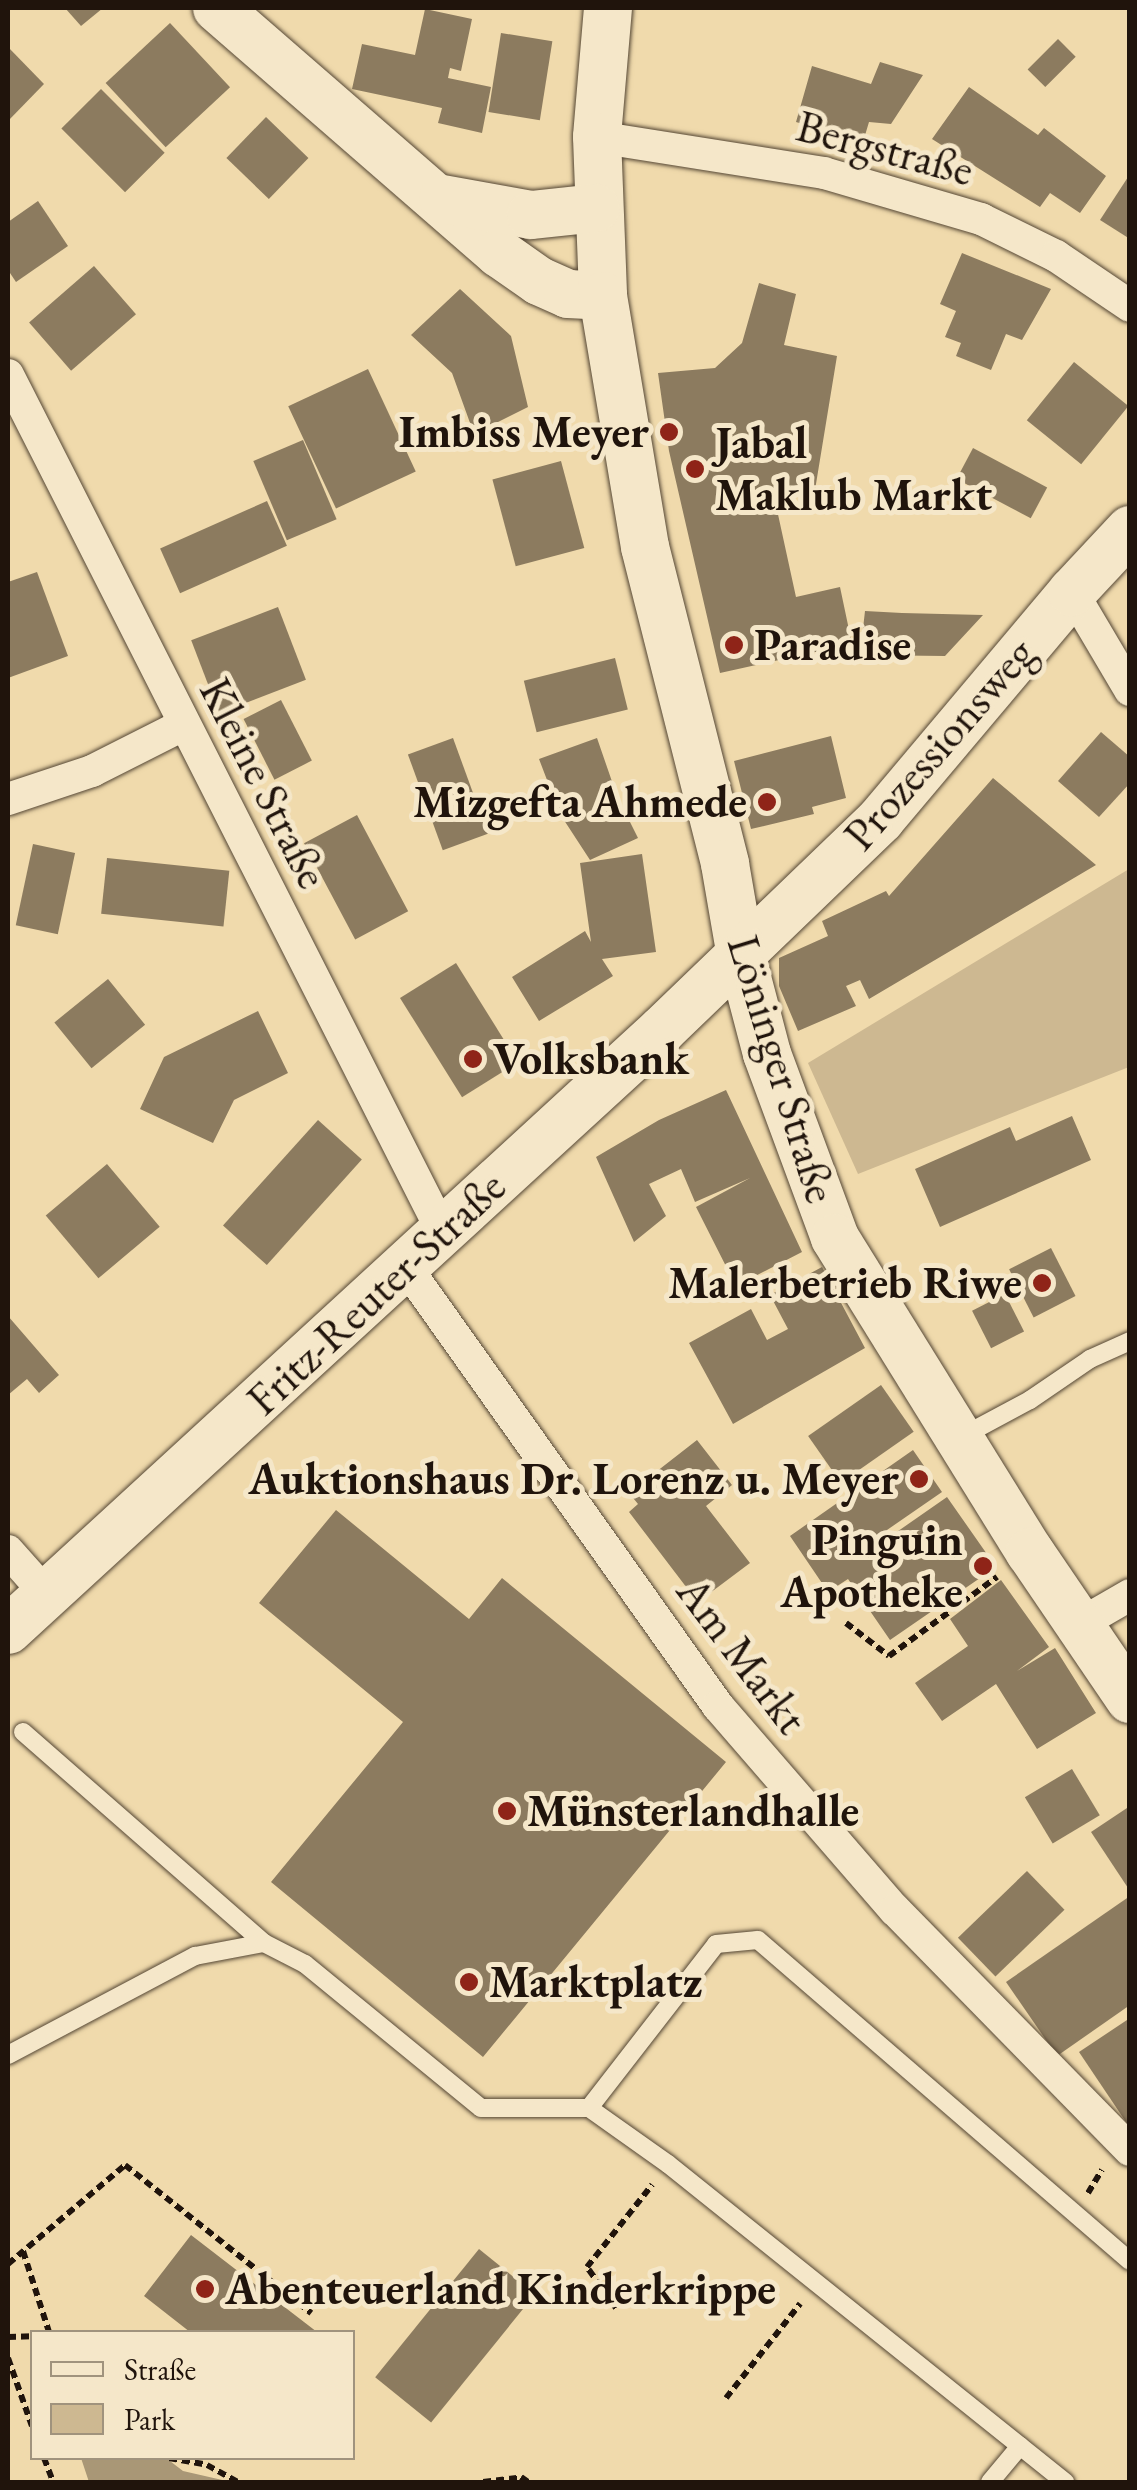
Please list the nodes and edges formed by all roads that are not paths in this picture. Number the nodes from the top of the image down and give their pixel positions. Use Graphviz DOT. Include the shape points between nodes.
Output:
graph roads {
  1 [pos="217,8"];
  2 [pos="608,8"];
  3 [pos="597,137"];
  4 [pos="440,198"];
  5 [pos="596,208"];
  6 [pos="603,296"];
  7 [pos="1130,306"];
  8 [pos="8,375"];
  9 [pos="1130,530"];
  10 [pos="1072,592"];
  11 [pos="1130,690"];
  12 [pos="183,725"];
  13 [pos="8,799"];
  14 [pos="740,952"];
  15 [pos="442,1231"];
  16 [pos="406,1267"];
  17 [pos="1130,1341"];
  18 [pos="958,1438"];
  19 [pos="8,1551"];
  20 [pos="46,1595"];
  21 [pos="1130,1595"];
  22 [pos="1078,1625"];
  23 [pos="8,1630"];
  24 [pos="1130,1699"];
  25 [pos="23,1732"];
  26 [pos="264,1943"];
  27 [pos="8,2055"];
  28 [pos="589,2108"];
  29 [pos="1130,2150"];
  30 [pos="1130,2260"];
  31 [pos="1020,2446"];
  32 [pos="990,2482"];
  33 [pos="1066,2482"];
  1 -- 4 [label="street"];
  2 -- 3 [label="street, Löninger Straße"];
  3 -- 5 [label="street, Löninger Straße"];
  3 -- 7 [label="street, Bergstraße" via="824,174 981,219 1056,256"];
  4 -- 5 [label="street" via="531,215"];
  4 -- 6 [label="street" via="538,280 568,294"];
  5 -- 6 [label="street, Löninger Straße"];
  6 -- 14 [label="street, Löninger Straße" via="645,547 723,854"];
  8 -- 12 [label="street, Kleine Straße"];
  9 -- 10 [label="street, Prozessionsweg"];
  10 -- 11 [label="street"];
  10 -- 14 [label="street, Prozessionsweg" via="881,819"];
  12 -- 13 [label="street" via="92,771"];
  12 -- 15 [label="street, Kleine Straße"];
  14 -- 15 [label="street, Fritz-Reuter-Straße"];
  14 -- 18 [label="street, Löninger Straße" via="767,1054 835,1238"];
  15 -- 16 [label="street, Fritz-Reuter-Straße"];
  16 -- 20 [label="street, Fritz-Reuter-Straße"];
  16 -- 29 [label="street, Am Markt" via="718,1706 895,1910"];
  17 -- 18 [label="lane"];
  18 -- 22 [label="street, Löninger Straße"];
  19 -- 20 [label="street"];
  20 -- 23 [label="street, Fritz-Reuter-Straße"];
  21 -- 22 [label="street"];
  22 -- 24 [label="street, Löninger Straße"];
  25 -- 26 [label="lane"];
  26 -- 27 [label="lane" via="195,1956"];
  26 -- 28 [label="lane" via="305,1964 481,2108"];
  28 -- 30 [label="lane" via="716,1944 758,1940"];
  28 -- 31 [label="lane"];
  31 -- 32 [label="lane"];
  31 -- 33 [label="lane"];
}
